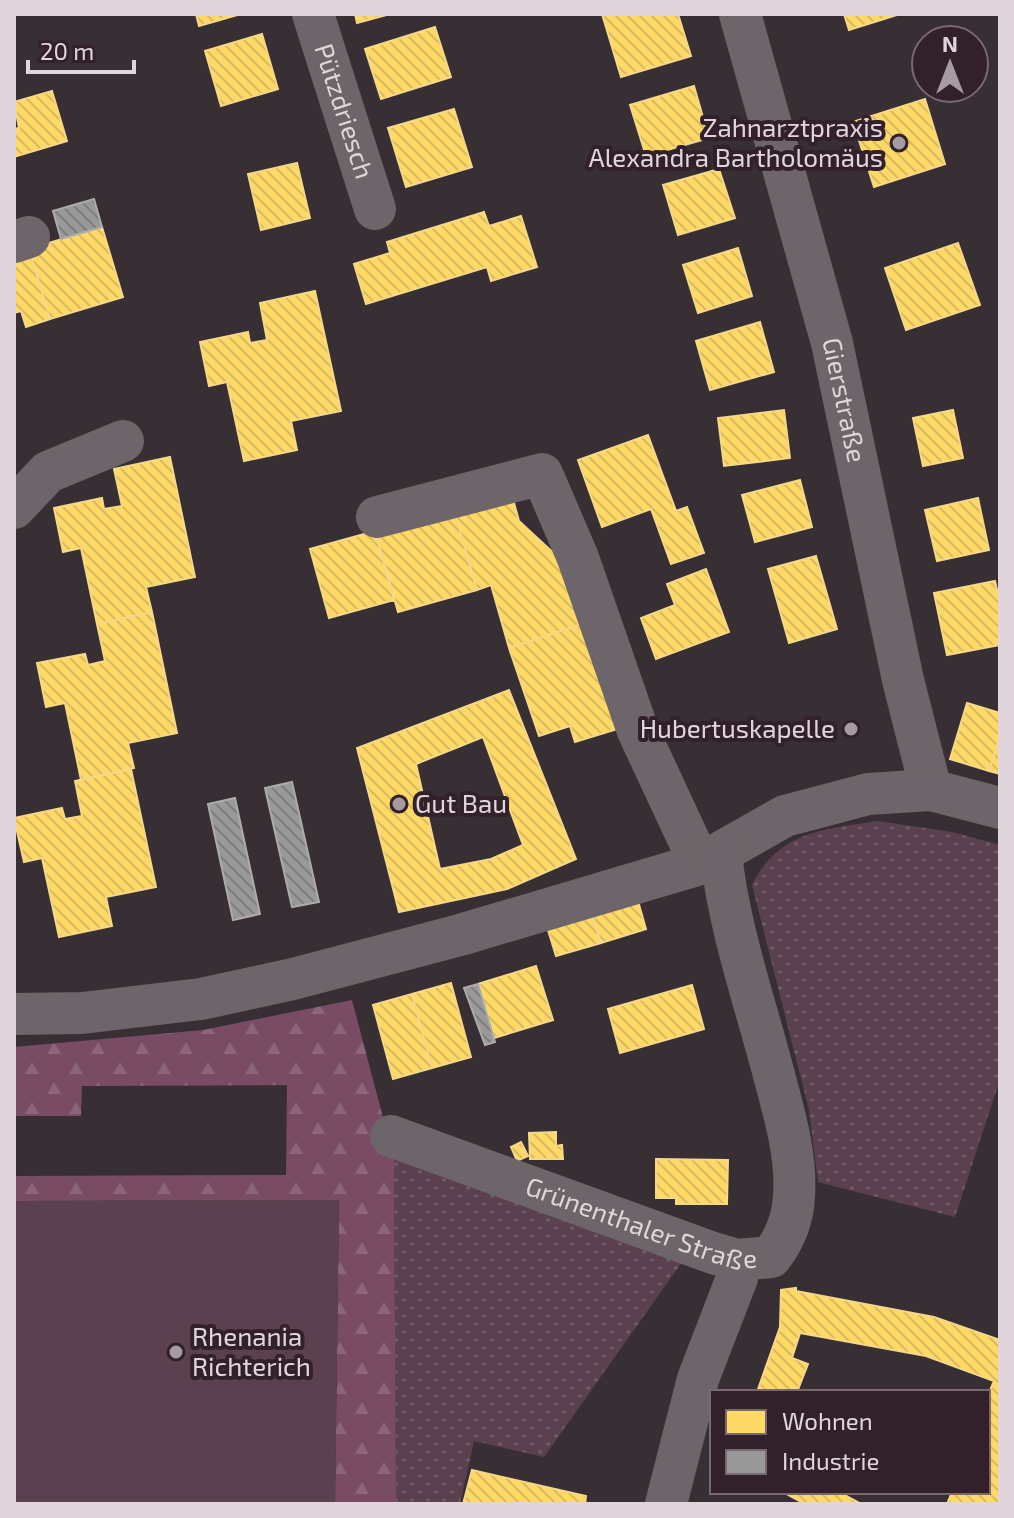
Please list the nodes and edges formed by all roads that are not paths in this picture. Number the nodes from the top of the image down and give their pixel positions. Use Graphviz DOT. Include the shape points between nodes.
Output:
graph roads {
  1 [pos="313,14"];
  2 [pos="740,14"];
  3 [pos="375,209"];
  4 [pos="123,441"];
  5 [pos="14,508"];
  6 [pos="377,517"];
  7 [pos="931,790"];
  8 [pos="1000,808"];
  9 [pos="711,859"];
  10 [pos="14,1014"];
  11 [pos="391,1136"];
  12 [pos="737,1260"];
  13 [pos="666,1504"];
  1 -- 3 [label="street, Pützdriesch"];
  2 -- 7 [label="street, Gierstraße" via="832,343"];
  4 -- 5 [label="street" via="48,472"];
  6 -- 9 [label="street, Grünenthaler Straße" via="542,474 578,558 638,731"];
  7 -- 8 [label="street"];
  7 -- 9 [label="street" via="868,794 785,816"];
  9 -- 10 [label="street" via="293,979 201,999 82,1013"];
  9 -- 12 [label="street, Grünenthaler Straße" via="785,1116 794,1196 785,1239 771,1257"];
  11 -- 12 [label="street, Grünenthaler Straße"];
  12 -- 13 [label="street" via="737,1278 698,1379"];
}
